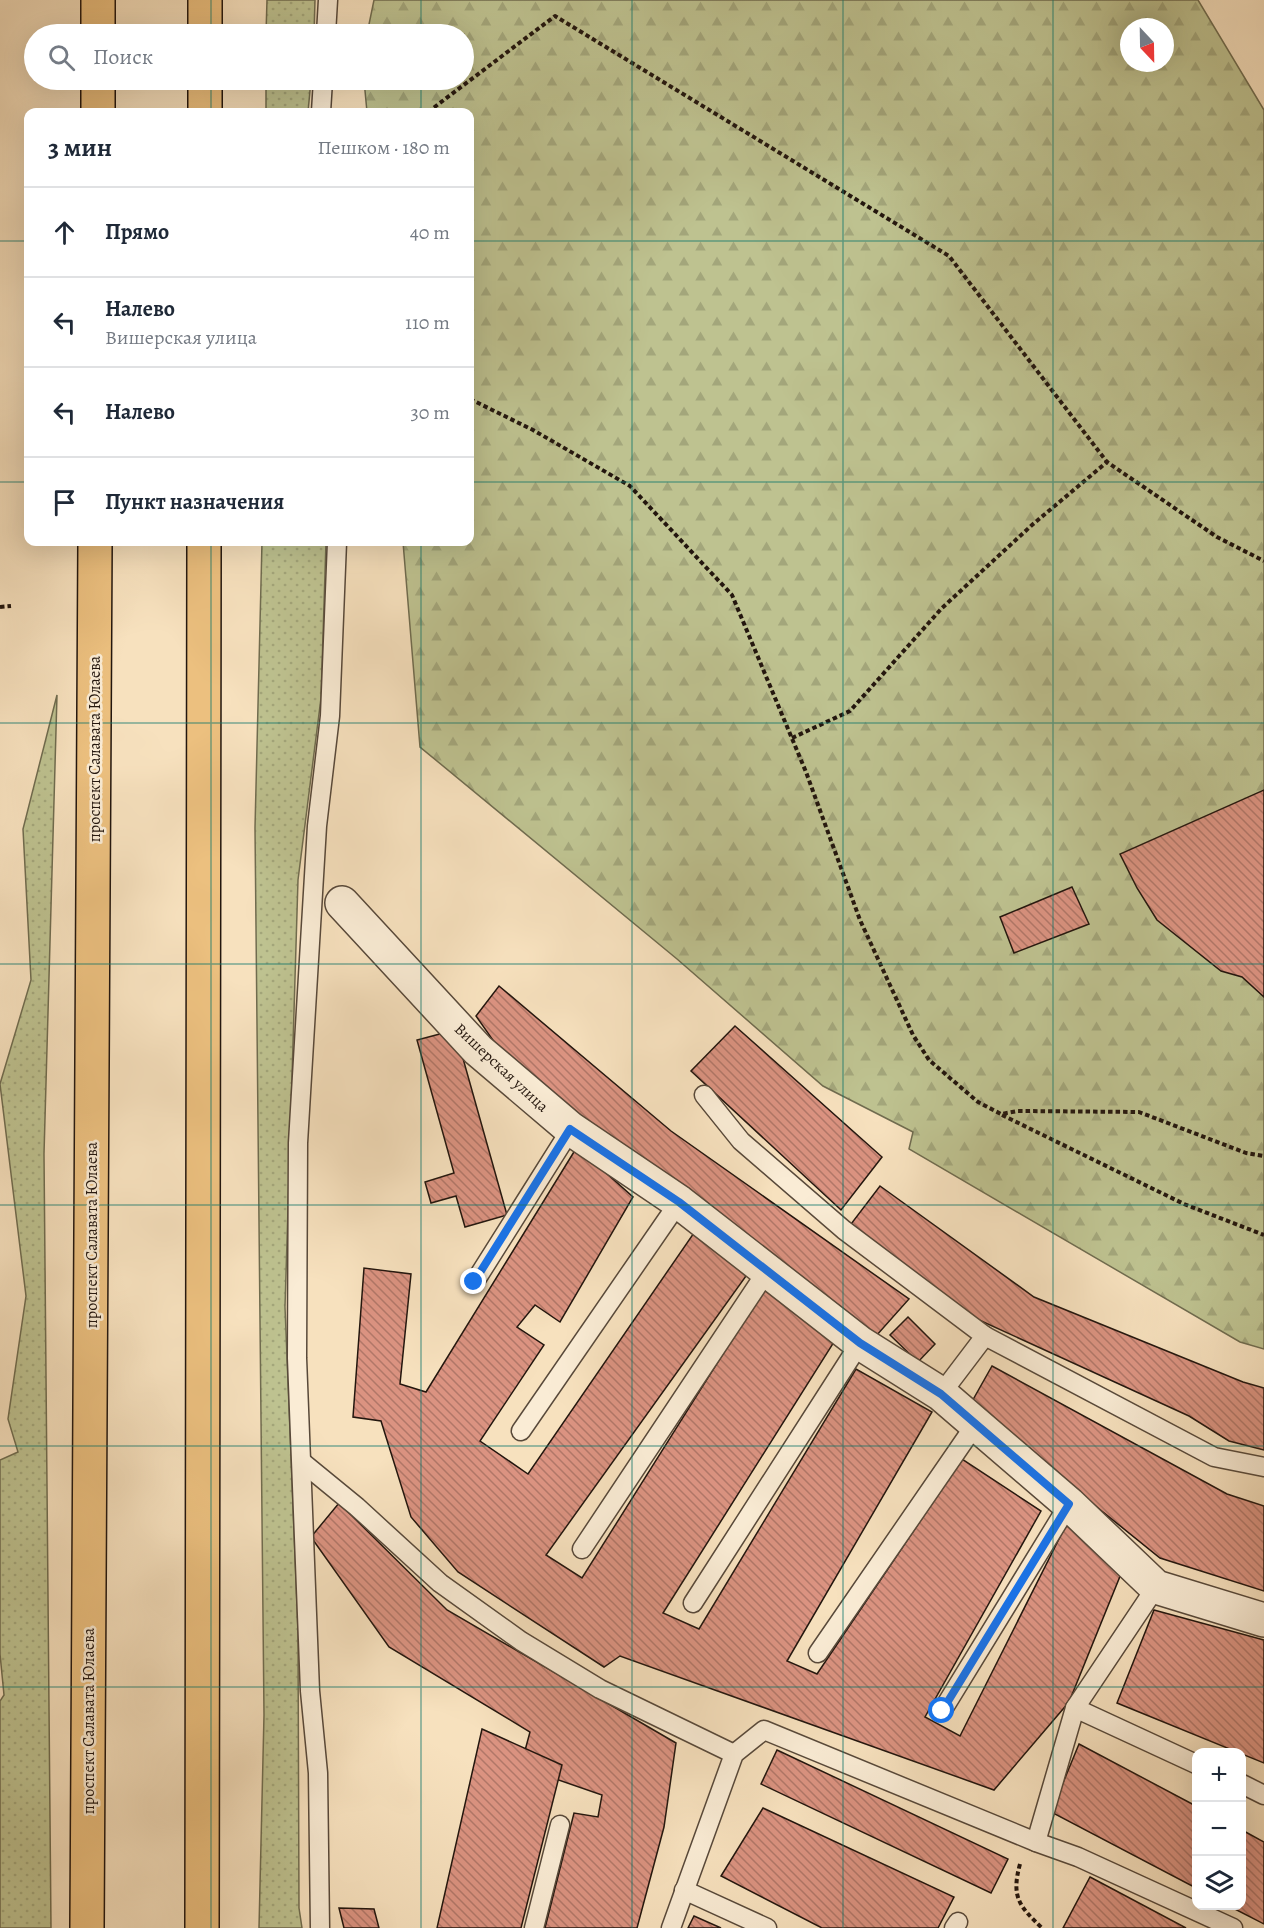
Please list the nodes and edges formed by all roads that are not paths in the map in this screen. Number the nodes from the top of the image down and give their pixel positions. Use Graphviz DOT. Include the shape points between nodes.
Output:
graph roads {
  1 [pos="98,0"];
  2 [pos="205,0"];
  3 [pos="328,0"];
  4 [pos="98,24"];
  5 [pos="205,24"];
  6 [pos="327,24"];
  7 [pos="98,90"];
  8 [pos="205,90"];
  9 [pos="322,90"];
  10 [pos="98,108"];
  11 [pos="205,108"];
  12 [pos="321,108"];
  13 [pos="95,546"];
  14 [pos="204,546"];
  15 [pos="337,546"];
  16 [pos="342,903"];
  17 [pos="705,1095"];
  18 [pos="570,1129"];
  19 [pos="679,1202"];
  20 [pos="767,1271"];
  21 [pos="474,1282"];
  22 [pos="984,1336"];
  23 [pos="860,1343"];
  24 [pos="941,1394"];
  25 [pos="975,1425"];
  26 [pos="521,1431"];
  27 [pos="302,1462"];
  28 [pos="1264,1467"];
  29 [pos="1069,1504"];
  30 [pos="582,1549"];
  31 [pos="1156,1587"];
  32 [pos="693,1603"];
  33 [pos="1264,1620"];
  34 [pos="818,1653"];
  35 [pos="1075,1708"];
  36 [pos="942,1711"];
  37 [pos="734,1754"];
  38 [pos="1192,1762"];
  39 [pos="1246,1786"];
  40 [pos="1264,1795"];
  41 [pos="560,1825"];
  42 [pos="1036,1842"];
  43 [pos="684,1890"];
  44 [pos="87,1928"];
  45 [pos="202,1928"];
  46 [pos="320,1928"];
  47 [pos="534,1928"];
  48 [pos="671,1928"];
  49 [pos="767,1928"];
  50 [pos="1233,1928"];
  1 -- 4 [label="main road"];
  2 -- 5 [label="main road"];
  3 -- 6 [label="lane"];
  7 -- 10 [label="main road"];
  8 -- 11 [label="main road"];
  9 -- 12 [label="lane"];
  13 -- 44 [label="main road, проспект Салавата Юлаева"];
  14 -- 45 [label="main road"];
  15 -- 27 [label="lane" via="330,716 315,849 298,1143 297,1358"];
  16 -- 18 [label="street, Вишерская улица" via="478,1050"];
  17 -- 22 [label="lane" via="741,1141 844,1230"];
  18 -- 19 [label="street, Вишерская улица"];
  18 -- 21 [label="lane"];
  19 -- 20 [label="street, Вишерская улица"];
  19 -- 26 [label="lane"];
  20 -- 23 [label="street, Вишерская улица"];
  20 -- 30 [label="lane"];
  22 -- 24 [label="lane"];
  22 -- 28 [label="lane" via="1215,1457"];
  23 -- 24 [label="street, Вишерская улица"];
  23 -- 32 [label="lane"];
  24 -- 25 [label="street, Вишерская улица"];
  25 -- 29 [label="street, Вишерская улица"];
  25 -- 34 [label="lane"];
  27 -- 37 [label="lane" via="440,1583 521,1641 600,1689"];
  27 -- 46 [label="lane" via="310,1690 318,1773"];
  29 -- 31 [label="street, Вишерская улица"];
  29 -- 36 [label="lane"];
  31 -- 33 [label="street, Вишерская улица"];
  31 -- 35 [label="lane"];
  35 -- 38 [label="lane"];
  35 -- 42 [label="lane"];
  37 -- 42 [label="lane" via="764,1730"];
  37 -- 43 [label="lane"];
  39 -- 40 [label="lane"];
  41 -- 47 [label="lane"];
  42 -- 50 [label="lane" via="1078,1857"];
  43 -- 48 [label="lane"];
  43 -- 49 [label="lane"];
}
